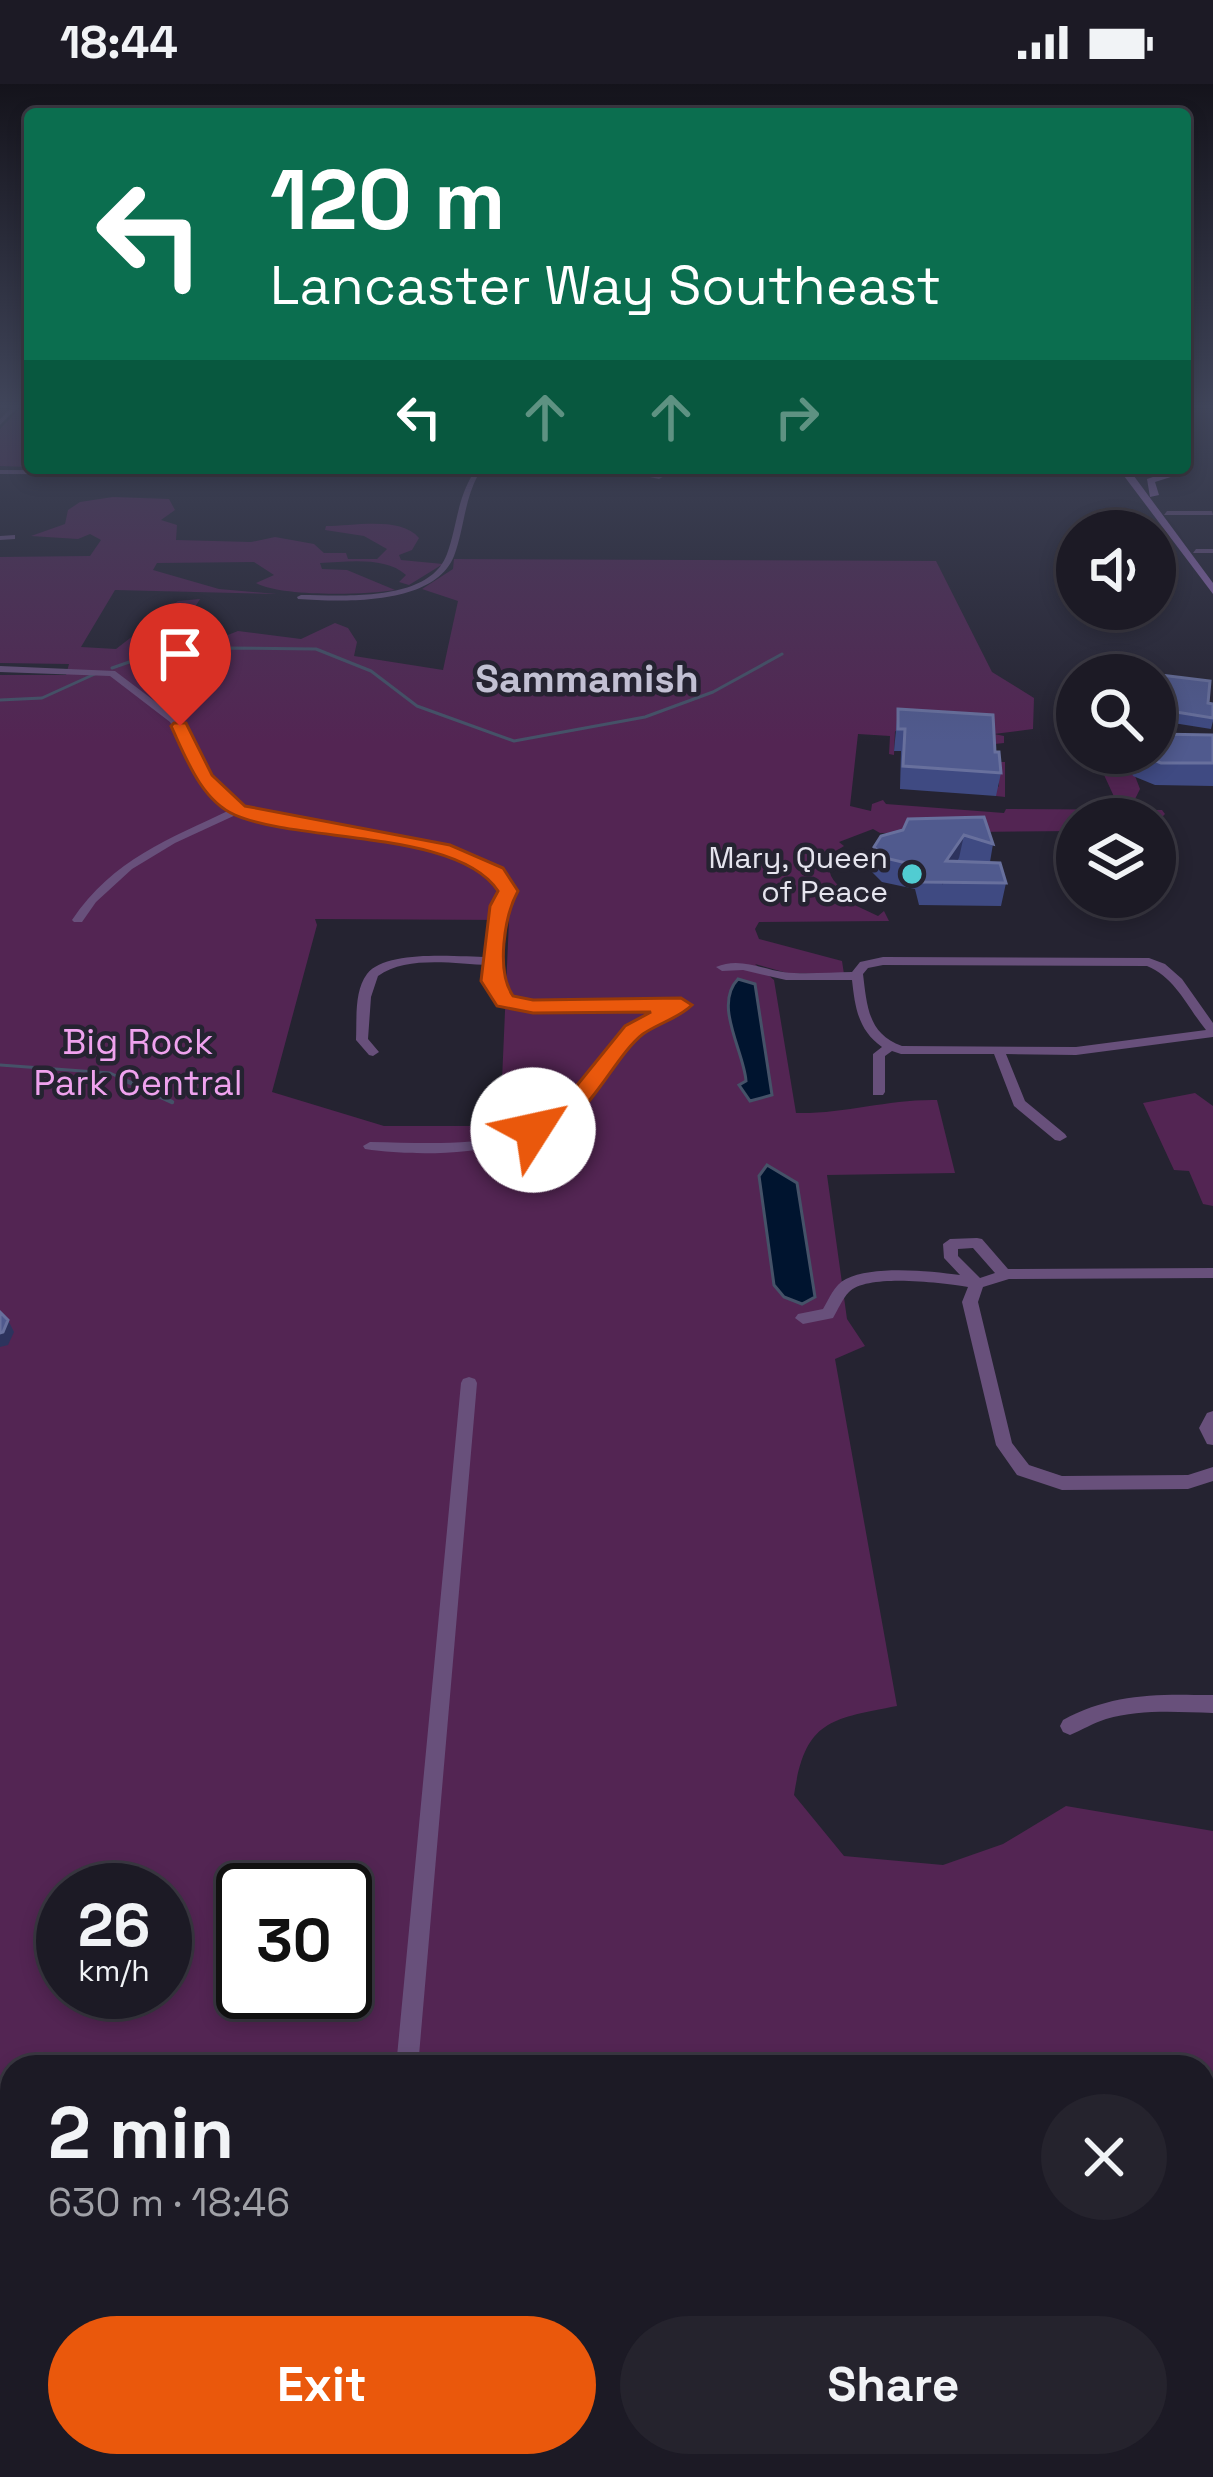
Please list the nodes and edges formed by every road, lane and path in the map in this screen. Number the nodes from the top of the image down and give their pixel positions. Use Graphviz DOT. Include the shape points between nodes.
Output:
graph roads {
  1 [pos="460,519"];
  2 [pos="1162,519"];
  3 [pos="1176,525"];
  4 [pos="12,537"];
  5 [pos="0,538"];
  6 [pos="1196,551"];
  7 [pos="1213,551"];
  8 [pos="1213,574"];
  9 [pos="1213,591"];
  10 [pos="301,598"];
  11 [pos="0,669"];
  12 [pos="239,810"];
  13 [pos="78,920"];
  14 [pos="494,962"];
  15 [pos="722,968"];
  16 [pos="861,971"];
  17 [pos="1213,1032"];
  18 [pos="885,1046"];
  19 [pos="374,1052"];
  20 [pos="999,1052"];
  21 [pos="878,1092"];
  22 [pos="1060,1137"];
  23 [pos="370,1147"];
  24 [pos="1213,1273"];
  25 [pos="1005,1275"];
  26 [pos="977,1284"];
  27 [pos="803,1318"];
  28 [pos="469,1383"];
  29 [pos="1213,1417"];
  30 [pos="1213,1439"];
  31 [pos="1213,1474"];
  32 [pos="1213,1704"];
  33 [pos="1070,1726"];
  34 [pos="408,2055"];
  1 -- 10 [label="street" via="449,562 431,580 387,594"];
  2 -- 9 [label="main road"];
  3 -- 6 [label="main road"];
  4 -- 5 [label="street"];
  6 -- 7 [label="street"];
  6 -- 8 [label="main road"];
  11 -- 12 [label="street" via="120,676 174,720 204,778"];
  12 -- 13 [label="street" via="121,872"];
  12 -- 14 [label="street" via="443,849 489,868 508,891"];
  14 -- 19 [label="street" via="382,967 372,976 363,1022 362,1040"];
  14 -- 23 [label="street" via="492,981 512,1004 681,1005 633,1030 570,1110 548,1124 493,1144"];
  15 -- 16 [label="street" via="786,976"];
  16 -- 17 [label="street" via="883,961 1160,964"];
  16 -- 18 [label="street" via="868,1030"];
  17 -- 20 [label="street" via="1106,1049"];
  18 -- 20 [label="street"];
  18 -- 21 [label="street"];
  20 -- 22 [label="street" via="1019,1103"];
  24 -- 25 [label="street"];
  25 -- 26 [label="street"];
  25 -- 26 [label="street" via="976,1243 950,1244 951,1258"];
  26 -- 27 [label="street" via="866,1279 842,1290 828,1314"];
  26 -- 31 [label="street" via="970,1302 1004,1445 1033,1477 1188,1482"];
  28 -- 34 [label="street"];
  29 -- 30 [label="street"];
  32 -- 33 [label="street" via="1130,1704"];
}
